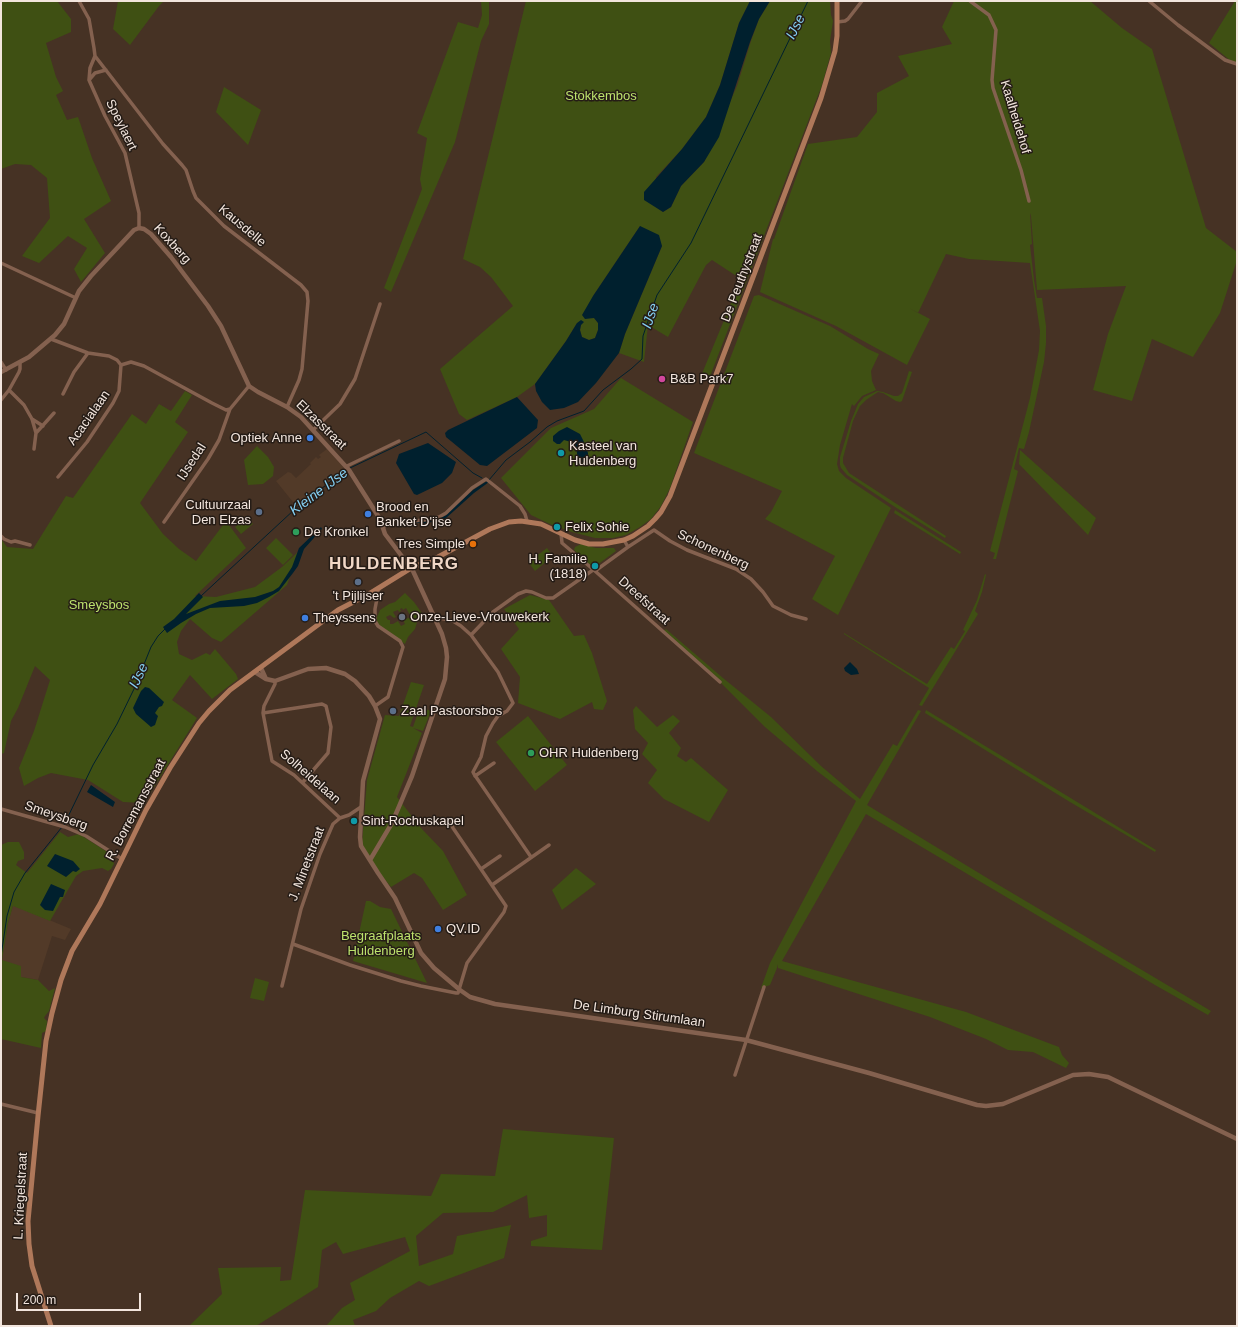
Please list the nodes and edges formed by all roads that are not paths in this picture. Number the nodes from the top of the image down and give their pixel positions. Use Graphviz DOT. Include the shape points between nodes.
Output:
graph roads {
  1 [pos="79,1"];
  2 [pos="837,1"];
  3 [pos="862,1"];
  4 [pos="970,1"];
  5 [pos="1149,1"];
  6 [pos="837,22"];
  7 [pos="95,56"];
  8 [pos="1237,64"];
  9 [pos="106,70"];
  10 [pos="89,80"];
  11 [pos="1029,201"];
  12 [pos="139,228"];
  13 [pos="1,264"];
  14 [pos="76,298"];
  15 [pos="380,304"];
  16 [pos="51,339"];
  17 [pos="88,353"];
  18 [pos="1,362"];
  19 [pos="20,363"];
  20 [pos="121,364"];
  21 [pos="3,371"];
  22 [pos="249,386"];
  23 [pos="8,390"];
  24 [pos="63,394"];
  25 [pos="1,400"];
  26 [pos="287,407"];
  27 [pos="230,410"];
  28 [pos="54,413"];
  29 [pos="32,419"];
  30 [pos="43,426"];
  31 [pos="313,430"];
  32 [pos="36,433"];
  33 [pos="400,441"];
  34 [pos="34,449"];
  35 [pos="348,468"];
  36 [pos="58,477"];
  37 [pos="527,521"];
  38 [pos="164,522"];
  39 [pos="383,528"];
  40 [pos="561,533"];
  41 [pos="1,536"];
  42 [pos="624,540"];
  43 [pos="30,545"];
  44 [pos="628,547"];
  45 [pos="411,568"];
  46 [pos="594,570"];
  47 [pos="379,588"];
  48 [pos="435,617"];
  49 [pos="806,618"];
  50 [pos="471,635"];
  51 [pos="261,668"];
  52 [pos="255,672"];
  53 [pos="266,679"];
  54 [pos="274,682"];
  55 [pos="720,682"];
  56 [pos="375,706"];
  57 [pos="263,714"];
  58 [pos="494,763"];
  59 [pos="474,775"];
  60 [pos="303,782"];
  61 [pos="361,807"];
  62 [pos="1,809"];
  63 [pos="340,818"];
  64 [pos="452,823"];
  65 [pos="549,845"];
  66 [pos="500,856"];
  67 [pos="531,857"];
  68 [pos="122,859"];
  69 [pos="370,860"];
  70 [pos="481,869"];
  71 [pos="492,885"];
  72 [pos="293,944"];
  73 [pos="282,986"];
  74 [pos="764,987"];
  75 [pos="460,990"];
  76 [pos="746,1040"];
  77 [pos="735,1075"];
  78 [pos="1,1104"];
  79 [pos="38,1113"];
  80 [pos="1237,1139"];
  81 [pos="51,1326"];
  1 -- 7 [label="street" via="91,25"];
  2 -- 6 [label="main road, De Peuthystraat"];
  3 -- 6 [label="street" via="848,19"];
  4 -- 11 [label="street, Kaalheidehof" via="989,15 996,30 993,88"];
  5 -- 8 [label="street" via="1225,60"];
  6 -- 42 [label="main road, De Peuthystraat" via="835,51 821,98 670,496 661,512 648,526"];
  7 -- 9 [label="street"];
  7 -- 10 [label="street"];
  9 -- 10 [label="street" via="95,73"];
  9 -- 26 [label="street, Kausdelle" via="186,170 196,198 224,226 306,292 308,301 303,365"];
  10 -- 12 [label="street, Speylaert" via="125,153 139,213"];
  12 -- 14 [label="street, Koxberg" via="134,230 91,276"];
  12 -- 22 [label="street, Koxberg" via="147,230 164,249 208,306 221,326"];
  13 -- 14 [label="street"];
  14 -- 16 [label="street, Koxberg" via="64,324"];
  15 -- 31 [label="street" via="355,379 340,404"];
  16 -- 17 [label="street"];
  16 -- 19 [label="street, Koxberg"];
  17 -- 20 [label="street" via="109,356"];
  17 -- 24 [label="street" via="74,372"];
  18 -- 21 [label="street"];
  19 -- 21 [label="street, Koxberg"];
  19 -- 23 [label="street" via="20,369"];
  20 -- 27 [label="street" via="131,362 144,366 212,404"];
  20 -- 36 [label="street, Acacialaan" via="119,391 113,403 87,442"];
  22 -- 26 [label="street, Elzasstraat"];
  22 -- 27 [label="street, IJsedal"];
  23 -- 25 [label="street"];
  23 -- 29 [label="street" via="24,405"];
  26 -- 31 [label="street, Elzasstraat"];
  27 -- 38 [label="street, IJsedal" via="219,440 208,459"];
  28 -- 30 [label="street"];
  29 -- 30 [label="street"];
  29 -- 32 [label="street"];
  30 -- 32 [label="street"];
  31 -- 35 [label="street, Elzasstraat"];
  32 -- 34 [label="street"];
  33 -- 35 [label="street"];
  35 -- 39 [label="street, Elzasstraat"];
  37 -- 39 [label="street" via="520,506 484,479 451,510 439,516 424,520 393,520"];
  37 -- 40 [label="main road, De Peuthystraat"];
  37 -- 45 [label="main road, De Peuthystraat" via="496,526 438,557"];
  39 -- 45 [label="street, Elzasstraat"];
  40 -- 42 [label="main road, De Peuthystraat" via="589,544"];
  40 -- 46 [label="street, Dreefstraat" via="562,543"];
  41 -- 43 [label="street" via="11,542"];
  42 -- 44 [label="street"];
  44 -- 46 [label="street"];
  44 -- 49 [label="street, Schonenberg" via="654,530 687,550 736,569 751,579 774,606 790,615"];
  45 -- 47 [label="main road, R. Borremansstraat"];
  45 -- 48 [label="street, Elzasstraat"];
  46 -- 50 [label="street" via="553,598 526,591 518,594 493,612"];
  46 -- 55 [label="street, Dreefstraat"];
  47 -- 51 [label="main road, R. Borremansstraat" via="338,610"];
  47 -- 56 [label="street" via="375,622 400,641 403,647 388,697"];
  48 -- 50 [label="street" via="461,626"];
  48 -- 69 [label="street, Elzasstraat" via="446,648 445,680 402,802"];
  50 -- 59 [label="street" via="498,672 513,703 493,723 486,736"];
  51 -- 52 [label="main road, R. Borremansstraat"];
  51 -- 53 [label="street"];
  52 -- 53 [label="street"];
  52 -- 68 [label="main road, R. Borremansstraat" via="221,698 199,723 162,781"];
  53 -- 54 [label="street"];
  54 -- 56 [label="street, De Limburg Stirumlaan" via="308,669 336,670 363,689"];
  54 -- 57 [label="street, Solheidelaan"];
  56 -- 61 [label="street, De Limburg Stirumlaan" via="380,719 363,781"];
  57 -- 60 [label="street, Solheidelaan" via="272,761"];
  57 -- 60 [label="street" via="322,704 326,706 331,727 328,753"];
  58 -- 59 [label="street"];
  59 -- 67 [label="street"];
  60 -- 63 [label="street, Solheidelaan"];
  61 -- 63 [label="street, J. Minetstraat"];
  61 -- 69 [label="street, De Limburg Stirumlaan" via="361,846"];
  62 -- 68 [label="street, Smeysberg" via="65,827 86,836"];
  63 -- 72 [label="street, J. Minetstraat" via="333,824 315,867"];
  64 -- 70 [label="street"];
  65 -- 67 [label="street"];
  66 -- 70 [label="street"];
  67 -- 71 [label="street"];
  68 -- 79 [label="main road, R. Borremansstraat" via="100,904 72,951 61,980 48,1034"];
  69 -- 75 [label="street, De Limburg Stirumlaan" via="395,898 421,953"];
  70 -- 71 [label="street"];
  71 -- 75 [label="street" via="506,909 467,964"];
  72 -- 73 [label="street, J. Minetstraat"];
  72 -- 75 [label="street" via="408,982 456,993"];
  74 -- 76 [label="street"];
  75 -- 76 [label="street, De Limburg Stirumlaan" via="470,997 495,1004"];
  76 -- 77 [label="street"];
  76 -- 80 [label="street, De Limburg Stirumlaan" via="986,1106 1003,1104 1073,1075 1108,1077"];
  78 -- 79 [label="street"];
  79 -- 81 [label="main road, L. Kriegelstraat" via="29,1214 29,1244 35,1276"];
}
